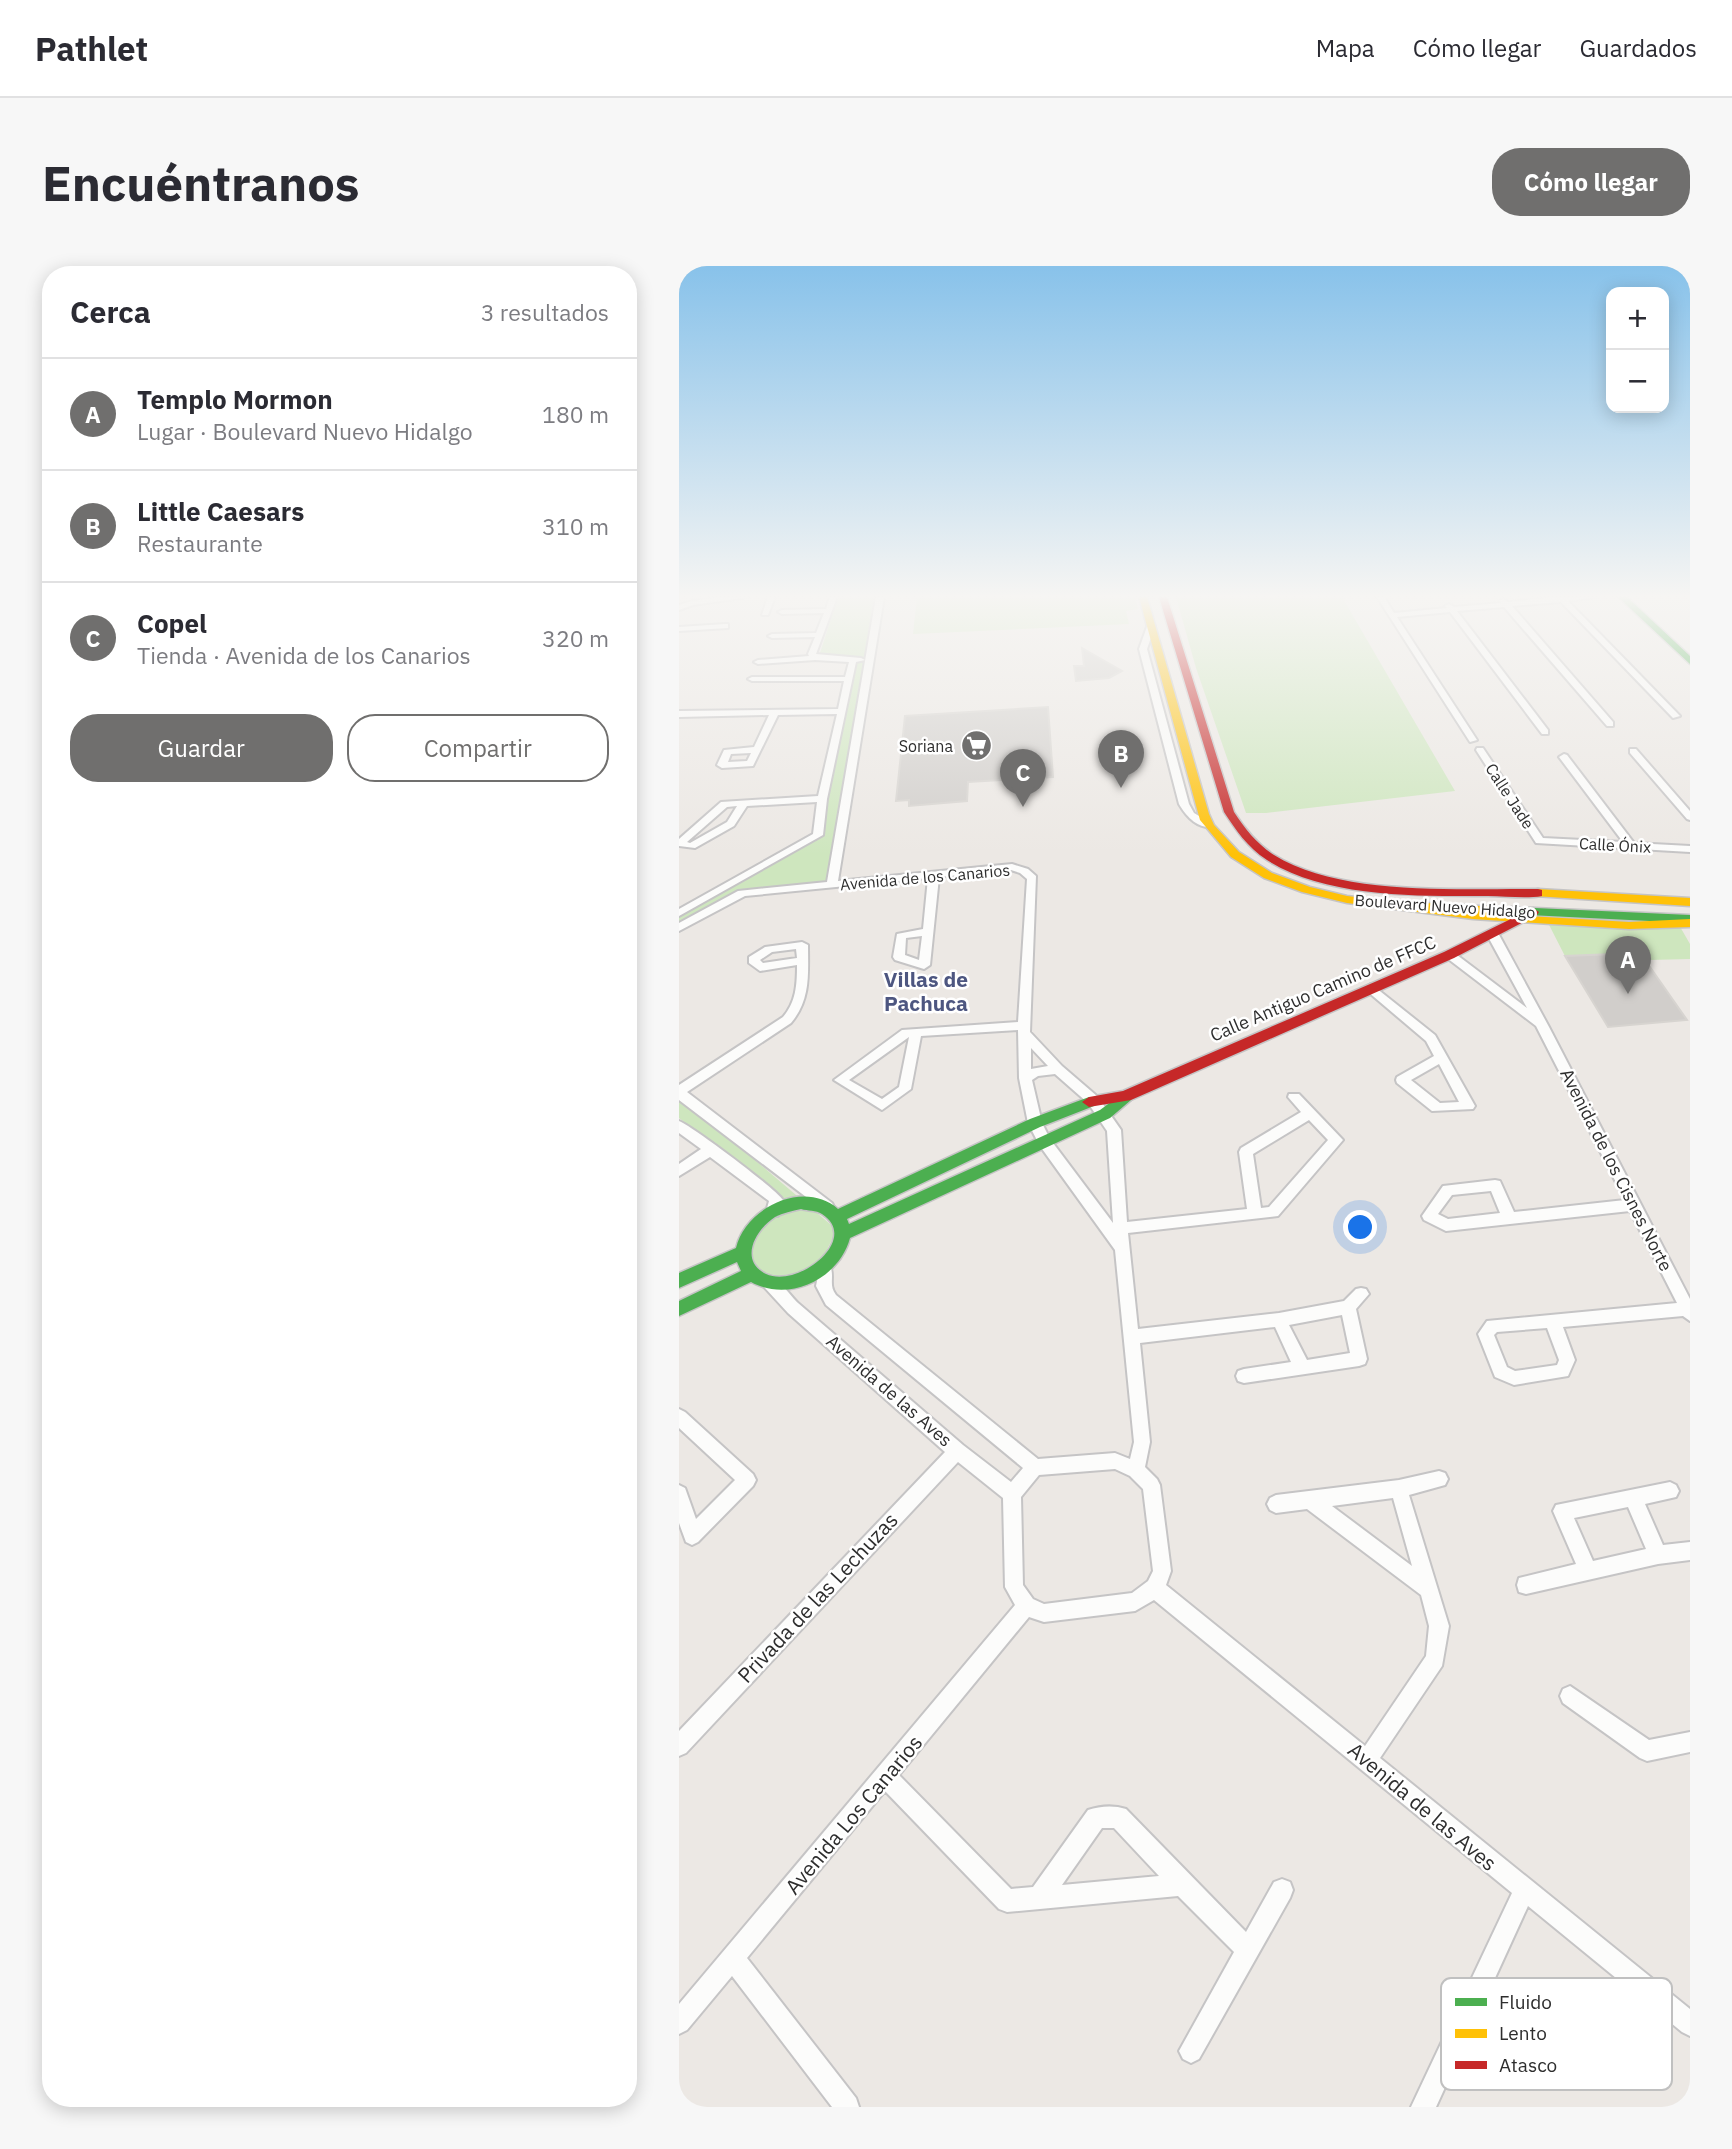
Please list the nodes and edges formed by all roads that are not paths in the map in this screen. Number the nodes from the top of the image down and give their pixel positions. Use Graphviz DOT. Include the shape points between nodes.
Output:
graph roads {
  1 [pos="847,683"];
  2 [pos="866,683"];
  3 [pos="1162,683"];
  4 [pos="1189,683"];
  5 [pos="1436,683"];
  6 [pos="1508,683"];
  7 [pos="1574,683"];
  8 [pos="1643,683"];
  9 [pos="1191,689"];
  10 [pos="1164,691"];
  11 [pos="842,710"];
  12 [pos="775,712"];
  13 [pos="679,714"];
  14 [pos="1676,716"];
  15 [pos="1610,724"];
  16 [pos="1545,732"];
  17 [pos="1473,740"];
  18 [pos="755,750"];
  19 [pos="1480,750"];
  20 [pos="1633,751"];
  21 [pos="1564,757"];
  22 [pos="823,799"];
  23 [pos="743,804"];
  24 [pos="1690,817"];
  25 [pos="818,835"];
  26 [pos="839,838"];
  27 [pos="1539,841"];
  28 [pos="1631,846"];
  29 [pos="1690,849"];
  30 [pos="934,875"];
  31 [pos="735,882"];
  32 [pos="832,885"];
  33 [pos="743,893"];
  34 [pos="1669,901"];
  35 [pos="1690,902"];
  36 [pos="1417,907"];
  37 [pos="679,913"];
  38 [pos="1482,916"];
  39 [pos="1526,916"];
  40 [pos="1554,921"];
  41 [pos="1690,921"];
  42 [pos="679,928"];
  43 [pos="927,931"];
  44 [pos="1492,933"];
  45 [pos="1449,955"];
  46 [pos="802,961"];
  47 [pos="1520,985"];
  48 [pos="1371,988"];
  49 [pos="1501,994"];
  50 [pos="1543,1027"];
  51 [pos="1025,1030"];
  52 [pos="916,1032"];
  53 [pos="1442,1057"];
  54 [pos="1058,1069"];
  55 [pos="1025,1078"];
  56 [pos="679,1092"];
  57 [pos="1126,1096"];
  58 [pos="1294,1097"];
  59 [pos="1093,1100"];
  60 [pos="1310,1113"];
  61 [pos="1105,1114"];
  62 [pos="1035,1123"];
  63 [pos="679,1126"];
  64 [pos="1045,1142"];
  65 [pos="711,1149"];
  66 [pos="679,1171"];
  67 [pos="1117,1195"];
  68 [pos="1633,1205"];
  69 [pos="1094,1206"];
  70 [pos="773,1212"];
  71 [pos="833,1212"];
  72 [pos="1255,1214"];
  73 [pos="1509,1217"];
  74 [pos="1116,1229"];
  75 [pos="845,1233"];
  76 [pos="741,1253"];
  77 [pos="825,1270"];
  78 [pos="750,1275"];
  79 [pos="679,1281"];
  80 [pos="770,1284"];
  81 [pos="1361,1294"];
  82 [pos="1348,1307"];
  83 [pos="679,1309"];
  84 [pos="1689,1311"];
  85 [pos="1279,1320"];
  86 [pos="1553,1322"];
  87 [pos="1131,1338"];
  88 [pos="1303,1369"];
  89 [pos="1244,1376"];
  90 [pos="679,1417"];
  91 [pos="957,1451"];
  92 [pos="1035,1467"];
  93 [pos="1136,1471"];
  94 [pos="1439,1479"];
  95 [pos="1399,1489"];
  96 [pos="1670,1491"];
  97 [pos="679,1494"];
  98 [pos="1012,1494"];
  99 [pos="1633,1498"];
  100 [pos="1310,1500"];
  101 [pos="1276,1504"];
  102 [pos="1690,1550"];
  103 [pos="1658,1555"];
  104 [pos="1588,1570"];
  105 [pos="1526,1585"];
  106 [pos="1155,1588"];
  107 [pos="1429,1591"];
  108 [pos="1026,1606"];
  109 [pos="1570,1696"];
  110 [pos="1690,1742"];
  111 [pos="679,1746"];
  112 [pos="1367,1760"];
  113 [pos="886,1777"];
  114 [pos="1182,1885"];
  115 [pos="1282,1890"];
  116 [pos="1524,1891"];
  117 [pos="1040,1897"];
  118 [pos="1247,1949"];
  119 [pos="733,1959"];
  120 [pos="1483,1978"];
  121 [pos="1633,1978"];
  122 [pos="1672,2010"];
  123 [pos="679,2022"];
  124 [pos="1690,2024"];
  125 [pos="1191,2051"];
  126 [pos="1441,2069"];
  127 [pos="847,2107"];
  128 [pos="1423,2107"];
  1 -- 11 [label="street"];
  2 -- 26 [label="street"];
  3 -- 10 [label="main road, Boulevard Nuevo Hidalgo"];
  4 -- 9 [label="main road, Boulevard Nuevo Hidalgo"];
  5 -- 17 [label="street"];
  6 -- 16 [label="street"];
  7 -- 15 [label="street"];
  8 -- 14 [label="street"];
  9 -- 10 [label="street"];
  9 -- 34 [label="main road, Boulevard Nuevo Hidalgo" via="1230,812 1245,836 1290,866 1379,889"];
  10 -- 36 [label="main road, Boulevard Nuevo Hidalgo" via="1208,825 1239,858 1271,876 1336,898"];
  11 -- 12 [label="street"];
  11 -- 22 [label="street"];
  12 -- 13 [label="street"];
  12 -- 18 [label="street"];
  19 -- 27 [label="street, Calle Jade"];
  20 -- 24 [label="street"];
  21 -- 28 [label="street"];
  22 -- 23 [label="street"];
  22 -- 25 [label="street"];
  23 -- 23 [label="street" via="724,804 680,843 691,846 731,824"];
  25 -- 26 [label="street"];
  25 -- 31 [label="street"];
  26 -- 32 [label="street"];
  27 -- 28 [label="street, Calle Ónix"];
  28 -- 29 [label="street, Calle Ónix"];
  30 -- 32 [label="street, Avenida de los Canarios"];
  30 -- 43 [label="street"];
  30 -- 51 [label="street, Avenida de los Canarios" via="1012,867 1032,878"];
  31 -- 33 [label="street"];
  31 -- 37 [label="street"];
  32 -- 33 [label="street, Avenida de los Canarios"];
  33 -- 42 [label="street"];
  34 -- 35 [label="main road, Boulevard Nuevo Hidalgo"];
  34 -- 39 [label="main road" via="1581,902"];
  36 -- 38 [label="main road"];
  36 -- 39 [label="main road, Boulevard Nuevo Hidalgo"];
  38 -- 39 [label="main road"];
  38 -- 44 [label="main road"];
  39 -- 40 [label="main road"];
  39 -- 41 [label="main road, Boulevard Nuevo Hidalgo"];
  39 -- 44 [label="main road, Calle Antiguo Camino de FFCC"];
  40 -- 41 [label="main road" via="1665,927"];
  40 -- 44 [label="main road"];
  43 -- 43 [label="street" via="901,936 899,957 924,965"];
  44 -- 45 [label="main road, Calle Antiguo Camino de FFCC"];
  44 -- 47 [label="street, Avenida de los Cisnes Norte"];
  45 -- 48 [label="main road, Calle Antiguo Camino de FFCC"];
  45 -- 49 [label="street, Avenida de los Cisnes Norte"];
  46 -- 56 [label="street" via="803,998 798,1010"];
  47 -- 49 [label="street"];
  47 -- 50 [label="street, Avenida de los Cisnes Norte"];
  48 -- 53 [label="street" via="1431,1038"];
  48 -- 57 [label="main road, Calle Antiguo Camino de FFCC"];
  49 -- 50 [label="street, Avenida de los Cisnes Norte"];
  50 -- 68 [label="street, Avenida de los Cisnes Norte"];
  51 -- 52 [label="street"];
  51 -- 54 [label="street, Avenida de los Canarios"];
  51 -- 55 [label="street, Avenida de los Canarios"];
  52 -- 52 [label="street" via="906,1033 840,1080 882,1105 905,1089"];
  53 -- 53 [label="street" via="1462,1094 1468,1106 1437,1108 1402,1080"];
  54 -- 55 [label="street"];
  54 -- 59 [label="street, Avenida de los Canarios"];
  55 -- 62 [label="street, Avenida de los Canarios"];
  56 -- 71 [label="street"];
  57 -- 59 [label="main road, Calle Antiguo Camino de FFCC"];
  57 -- 61 [label="main road, Calle Antiguo Camino de FFCC"];
  58 -- 60 [label="street"];
  59 -- 61 [label="street, Avenida de los Canarios"];
  59 -- 62 [label="main road, Calle Antiguo Camino de FFCC"];
  60 -- 72 [label="street" via="1246,1152"];
  60 -- 72 [label="street" via="1336,1140 1273,1212"];
  61 -- 64 [label="main road, Calle Antiguo Camino de FFCC"];
  61 -- 67 [label="street, Avenida de los Canarios" via="1114,1130"];
  62 -- 64 [label="street, Avenida de los Canarios"];
  62 -- 71 [label="main road, Calle Antiguo Camino de FFCC"];
  63 -- 65 [label="street"];
  64 -- 69 [label="street, Avenida de los Canarios"];
  64 -- 75 [label="main road, Calle Antiguo Camino de FFCC"];
  65 -- 66 [label="street"];
  65 -- 70 [label="street" via="776,1200"];
  67 -- 69 [label="street"];
  67 -- 74 [label="street, Avenida de los Canarios"];
  68 -- 73 [label="street"];
  68 -- 84 [label="street, Avenida de los Cisnes Norte"];
  69 -- 74 [label="street, Avenida de los Canarios"];
  70 -- 71 [label="main road" via="801,1203"];
  70 -- 76 [label="main road" via="747,1234"];
  71 -- 75 [label="main road"];
  72 -- 74 [label="street"];
  73 -- 73 [label="street" via="1446,1225 1429,1216 1448,1190 1495,1185"];
  74 -- 87 [label="street, Avenida de los Canarios" via="1123,1249"];
  75 -- 77 [label="main road" via="840,1252"];
  76 -- 78 [label="main road"];
  76 -- 79 [label="main road"];
  77 -- 80 [label="main road" via="802,1282"];
  77 -- 92 [label="street, Avenida de las Aves" via="822,1282 831,1300"];
  78 -- 80 [label="main road"];
  78 -- 83 [label="main road"];
  80 -- 91 [label="street, Avenida de las Aves"];
  81 -- 82 [label="street"];
  82 -- 85 [label="street"];
  82 -- 88 [label="street" via="1359,1359"];
  84 -- 86 [label="street"];
  85 -- 87 [label="street"];
  85 -- 88 [label="street"];
  86 -- 86 [label="street" via="1493,1326 1486,1334 1501,1372 1514,1378 1562,1371 1567,1360"];
  87 -- 93 [label="street, Avenida de los Canarios" via="1142,1442"];
  88 -- 89 [label="street"];
  90 -- 97 [label="street" via="747,1480 692,1536"];
  91 -- 98 [label="street, Avenida de las Aves"];
  91 -- 111 [label="street, Privada de las Lechuzas"];
  92 -- 93 [label="street" via="1115,1461"];
  92 -- 98 [label="street"];
  93 -- 106 [label="street" via="1151,1485 1162,1571"];
  94 -- 95 [label="street"];
  95 -- 100 [label="street"];
  95 -- 107 [label="street"];
  96 -- 99 [label="street"];
  98 -- 108 [label="street" via="1014,1587"];
  99 -- 103 [label="street"];
  99 -- 104 [label="street" via="1562,1511"];
  100 -- 101 [label="street"];
  100 -- 107 [label="street"];
  102 -- 103 [label="street"];
  103 -- 104 [label="street"];
  104 -- 105 [label="street"];
  106 -- 108 [label="street" via="1135,1602 1044,1612"];
  106 -- 112 [label="street, Avenida de las Aves"];
  107 -- 112 [label="street" via="1439,1626 1436,1659"];
  108 -- 113 [label="street, Avenida Los Canarios"];
  109 -- 110 [label="street" via="1647,1751"];
  112 -- 116 [label="street, Avenida de las Aves"];
  113 -- 117 [label="street" via="1007,1901"];
  113 -- 119 [label="street, Avenida Los Canarios"];
  114 -- 117 [label="street"];
  114 -- 117 [label="street" via="1118,1818 1097,1818"];
  114 -- 118 [label="street"];
  115 -- 118 [label="street"];
  116 -- 120 [label="street"];
  116 -- 121 [label="street, Avenida de las Aves"];
  118 -- 125 [label="street"];
  119 -- 123 [label="street, Avenida Los Canarios"];
  119 -- 127 [label="street"];
  122 -- 124 [label="street, Avenida de las Aves"];
  126 -- 128 [label="street"];
}
